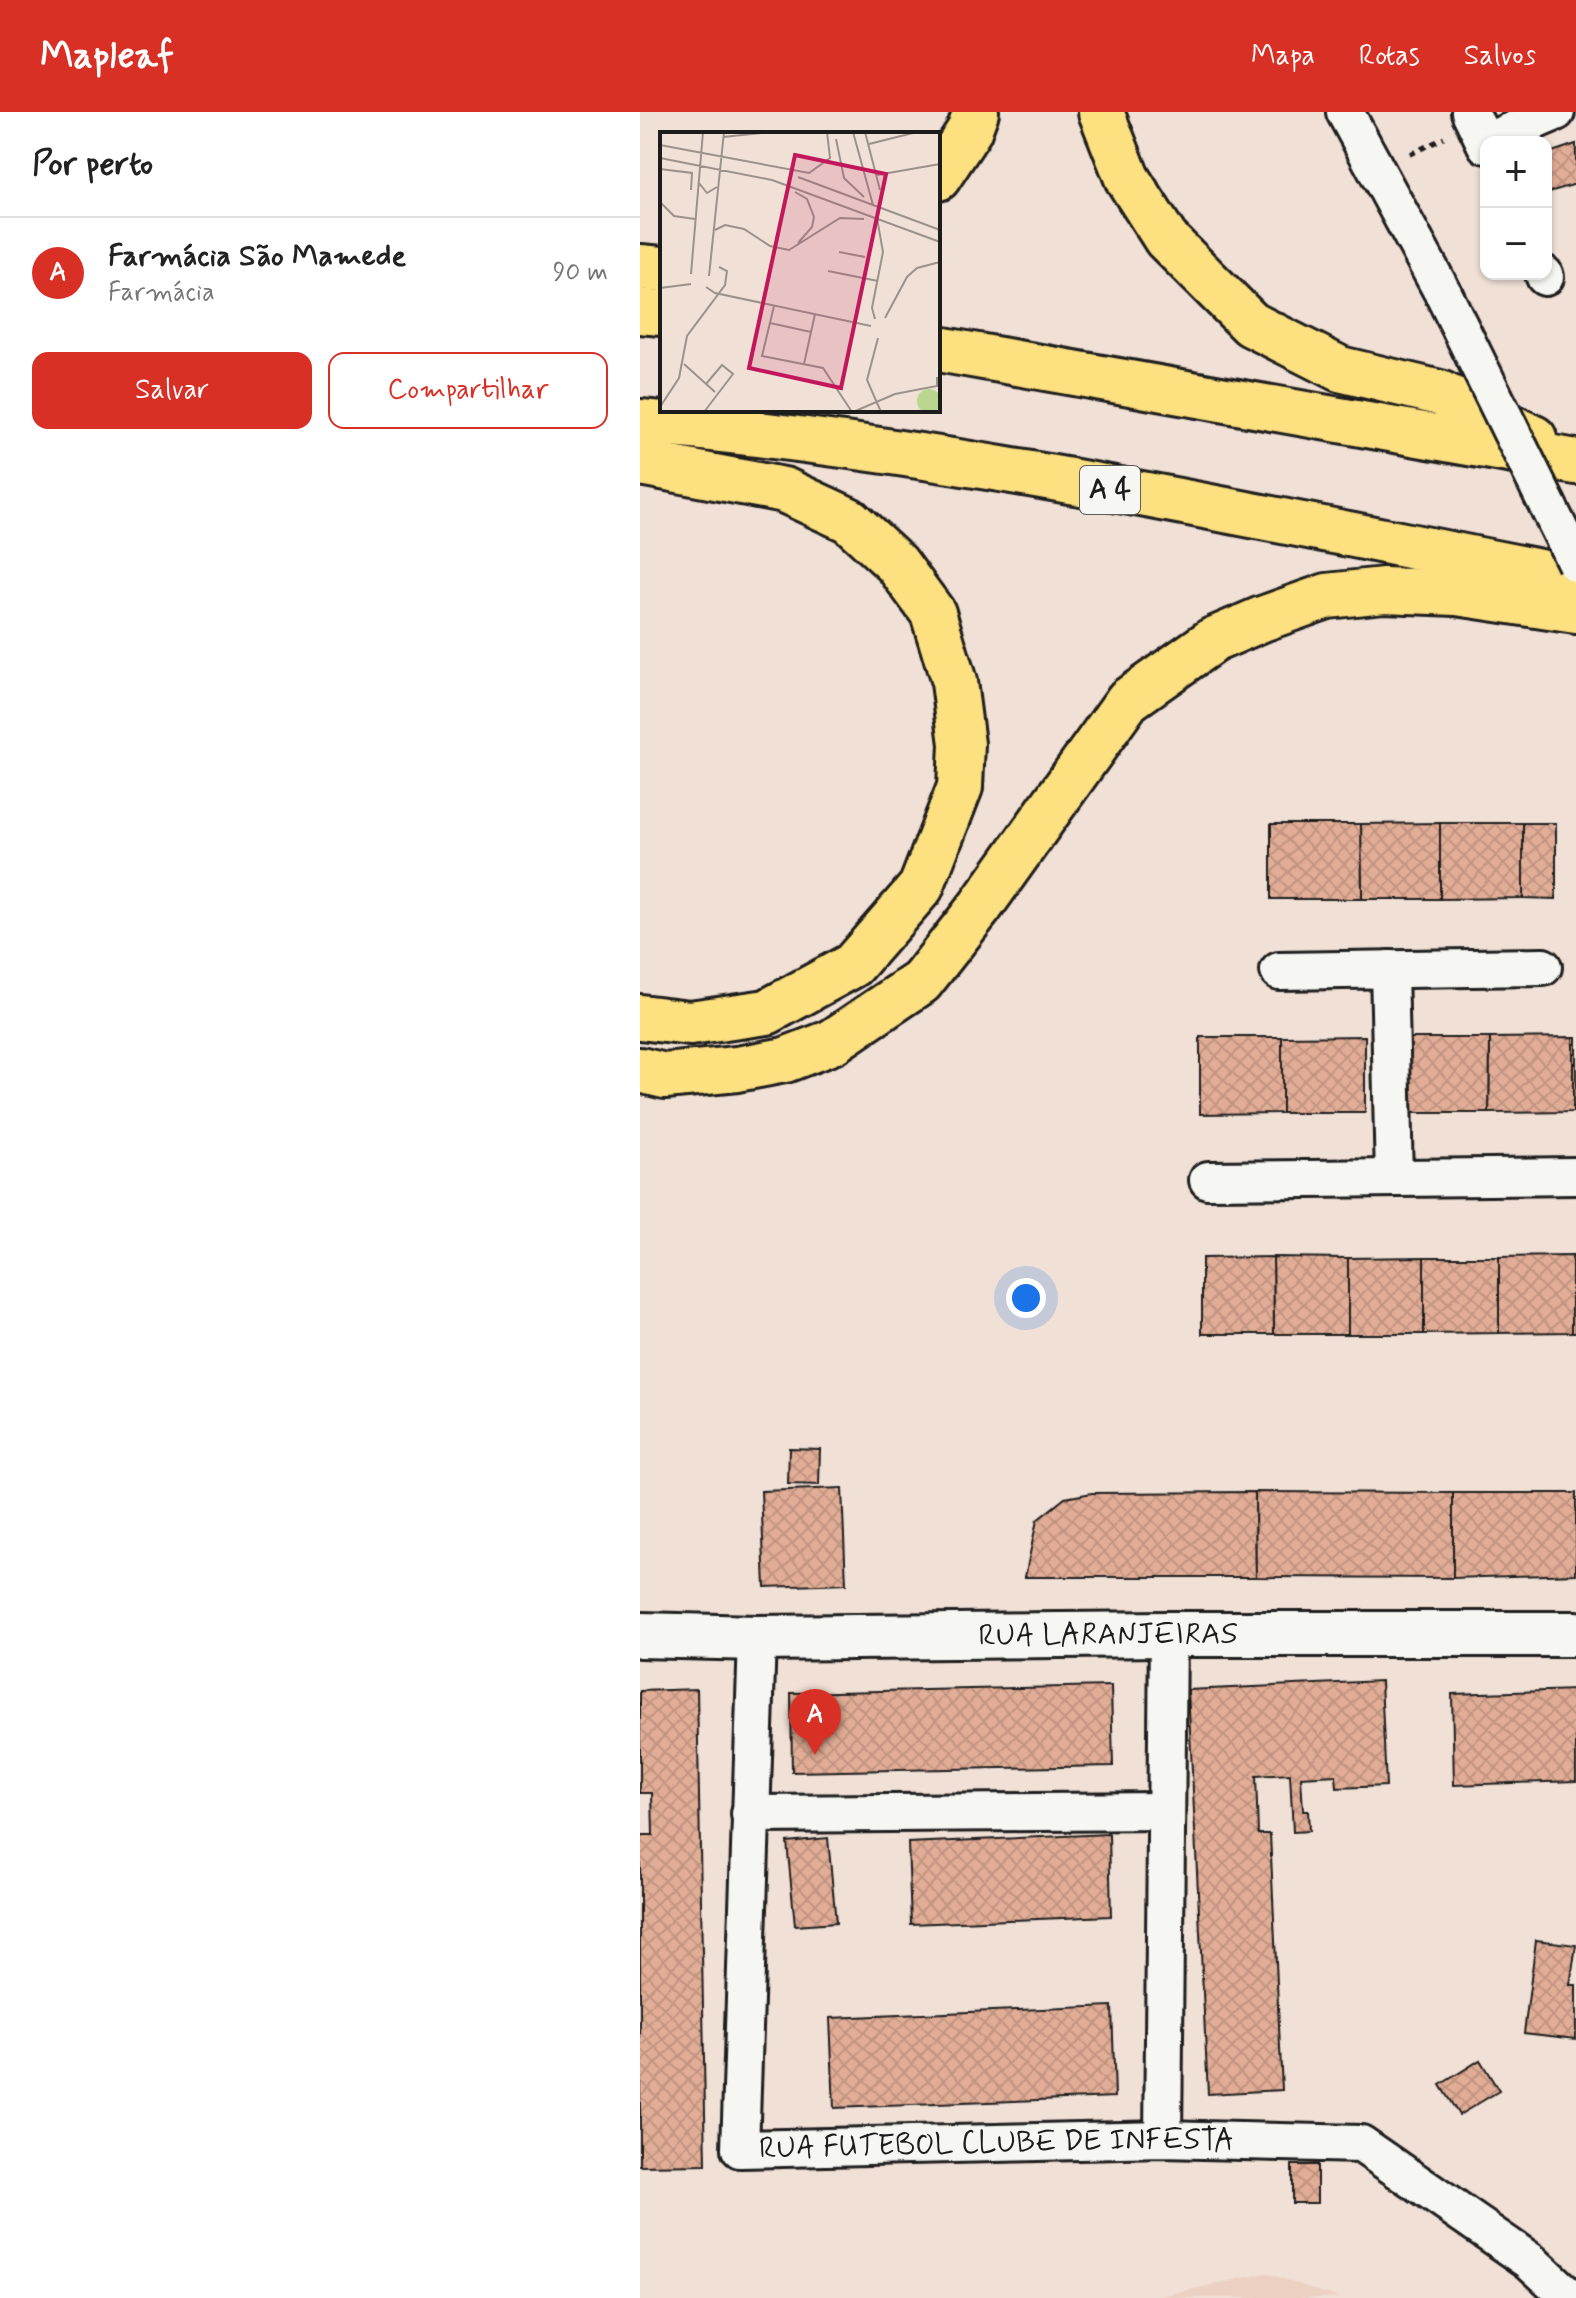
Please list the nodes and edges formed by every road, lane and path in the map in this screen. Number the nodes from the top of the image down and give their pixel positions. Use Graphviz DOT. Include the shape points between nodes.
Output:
graph roads {
  1 [pos="976,112"];
  2 [pos="1101,112"];
  3 [pos="1345,112"];
  4 [pos="1556,112"];
  5 [pos="1479,130"];
  6 [pos="1377,170"];
  7 [pos="940,175"];
  8 [pos="640,267"];
  9 [pos="660,269"];
  10 [pos="640,311"];
  11 [pos="660,313"];
  12 [pos="940,349"];
  13 [pos="640,422"];
  14 [pos="1576,460"];
  15 [pos="640,463"];
  16 [pos="1576,563"];
  17 [pos="1576,579"];
  18 [pos="1576,611"];
  19 [pos="1543,967"];
  20 [pos="1389,969"];
  21 [pos="1279,971"];
  22 [pos="640,1017"];
  23 [pos="640,1070"];
  24 [pos="1576,1176"];
  25 [pos="1394,1178"];
  26 [pos="1208,1180"];
  27 [pos="1168,1634"];
  28 [pos="1576,1634"];
  29 [pos="640,1635"];
  30 [pos="757,1638"];
  31 [pos="1166,1811"];
  32 [pos="750,1814"];
  33 [pos="1163,2139"];
  34 [pos="1570,2298"];
  1 -- 7 [label="highway"];
  2 -- 14 [label="highway" via="1127,178 1166,239 1251,324 1340,369 1440,393"];
  3 -- 6 [label="street"];
  4 -- 5 [label="street"];
  5 -- 6 [label="path"];
  6 -- 16 [label="street, bridge"];
  8 -- 9 [label="highway"];
  10 -- 11 [label="highway"];
  12 -- 14 [label="highway"];
  13 -- 17 [label="highway, A 4" via="997,468"];
  15 -- 22 [label="highway" via="784,490 849,520 897,564 933,613 954,682 962,744 960,787 921,887 853,965 767,1012 690,1023"];
  18 -- 23 [label="highway" via="1457,593 1384,590 1327,596 1213,640 1128,700 921,982 832,1042 785,1060 665,1076"];
  19 -- 20 [label="street"];
  20 -- 21 [label="street"];
  20 -- 25 [label="street"];
  24 -- 25 [label="street"];
  25 -- 26 [label="street"];
  27 -- 28 [label="street, RUA LARANJEIRAS"];
  27 -- 30 [label="street, RUA LARANJEIRAS"];
  27 -- 31 [label="street"];
  29 -- 30 [label="street, RUA LARANJEIRAS"];
  30 -- 32 [label="street, RUA FUTEBOL CLUBE DE INFESTA"];
  31 -- 32 [label="street"];
  31 -- 33 [label="street"];
  32 -- 33 [label="street, RUA FUTEBOL CLUBE DE INFESTA" via="740,2149"];
  33 -- 34 [label="street, RUA FUTEBOL CLUBE DE INFESTA" via="1361,2144 1530,2261"];
}
